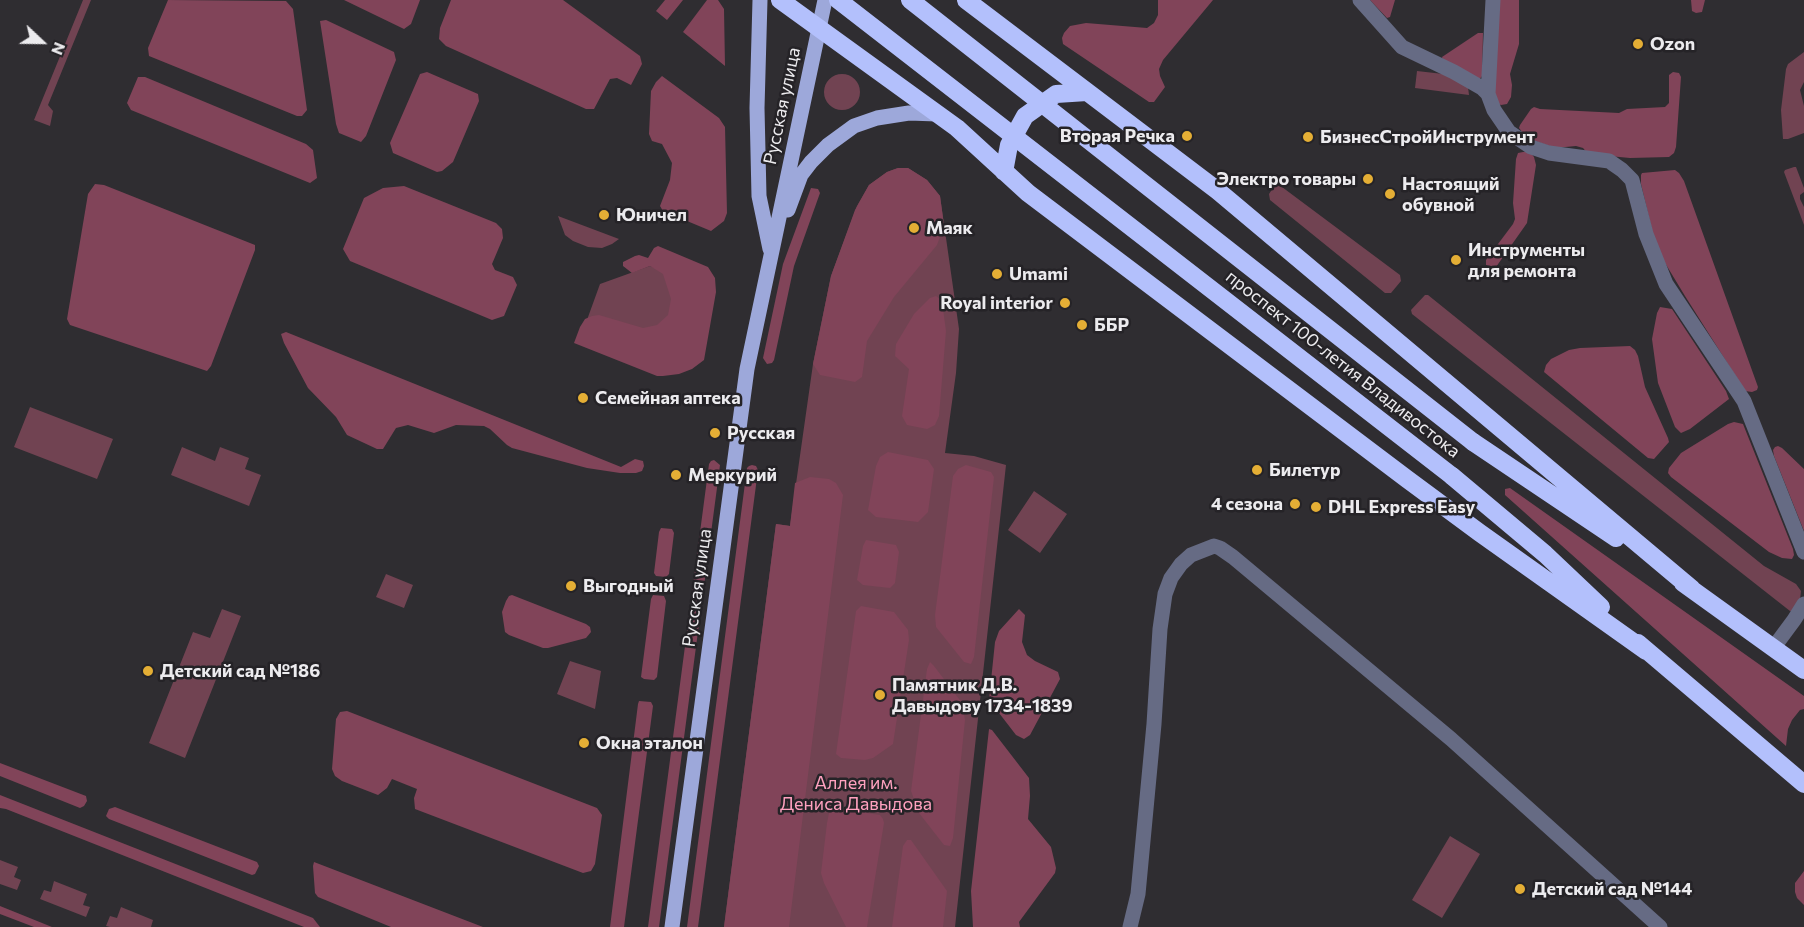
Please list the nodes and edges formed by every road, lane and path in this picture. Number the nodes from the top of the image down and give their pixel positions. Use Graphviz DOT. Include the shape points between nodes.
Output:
graph roads {
  1 [pos="760,0"];
  2 [pos="780,0"];
  3 [pos="825,0"];
  4 [pos="838,0"];
  5 [pos="909,0"];
  6 [pos="966,0"];
  7 [pos="1360,0"];
  8 [pos="1493,0"];
  9 [pos="819,28"];
  10 [pos="1088,92"];
  11 [pos="1488,94"];
  12 [pos="937,114"];
  13 [pos="1004,172"];
  14 [pos="771,255"];
  15 [pos="1804,552"];
  16 [pos="1692,589"];
  17 [pos="1804,604"];
  18 [pos="1774,647"];
  19 [pos="1646,651"];
  20 [pos="1804,670"];
  21 [pos="1804,784"];
  22 [pos="672,927"];
  23 [pos="1130,927"];
  24 [pos="1660,927"];
  1 -- 14 [label="main road, Русская улица" via="759,196"];
  2 -- 9 [label="highway"];
  3 -- 9 [label="main road, Русская улица"];
  4 -- 19 [label="highway, проспект 100-летия Владивостока, bridge" via="1452,476 1545,554"];
  5 -- 16 [label="highway, проспект 100-летия Владивостока, bridge" via="1473,442"];
  6 -- 10 [label="highway"];
  7 -- 11 [label="street" via="1402,47 1464,77"];
  8 -- 11 [label="street"];
  9 -- 12 [label="highway"];
  9 -- 14 [label="main road, Русская улица"];
  10 -- 13 [label="highway" via="1056,94 1024,116 1009,145"];
  10 -- 16 [label="highway" via="1218,191"];
  11 -- 15 [label="street" via="1506,128 1531,147 1609,161 1632,180 1646,234 1666,284 1744,401"];
  12 -- 13 [label="highway"];
  12 -- 14 [label="main road" via="877,118 854,126 828,146 801,175"];
  13 -- 19 [label="highway" via="1407,479"];
  14 -- 22 [label="main road, Русская улица" via="737,436"];
  16 -- 18 [label="highway, проспект 100-летия Владивостока"];
  17 -- 18 [label="street"];
  18 -- 20 [label="highway, проспект 100-летия Владивостока"];
  19 -- 21 [label="highway, проспект 100-летия Владивостока"];
  23 -- 24 [label="street" via="1138,894 1165,594 1181,564 1191,555 1215,546 1433,724"];
}
